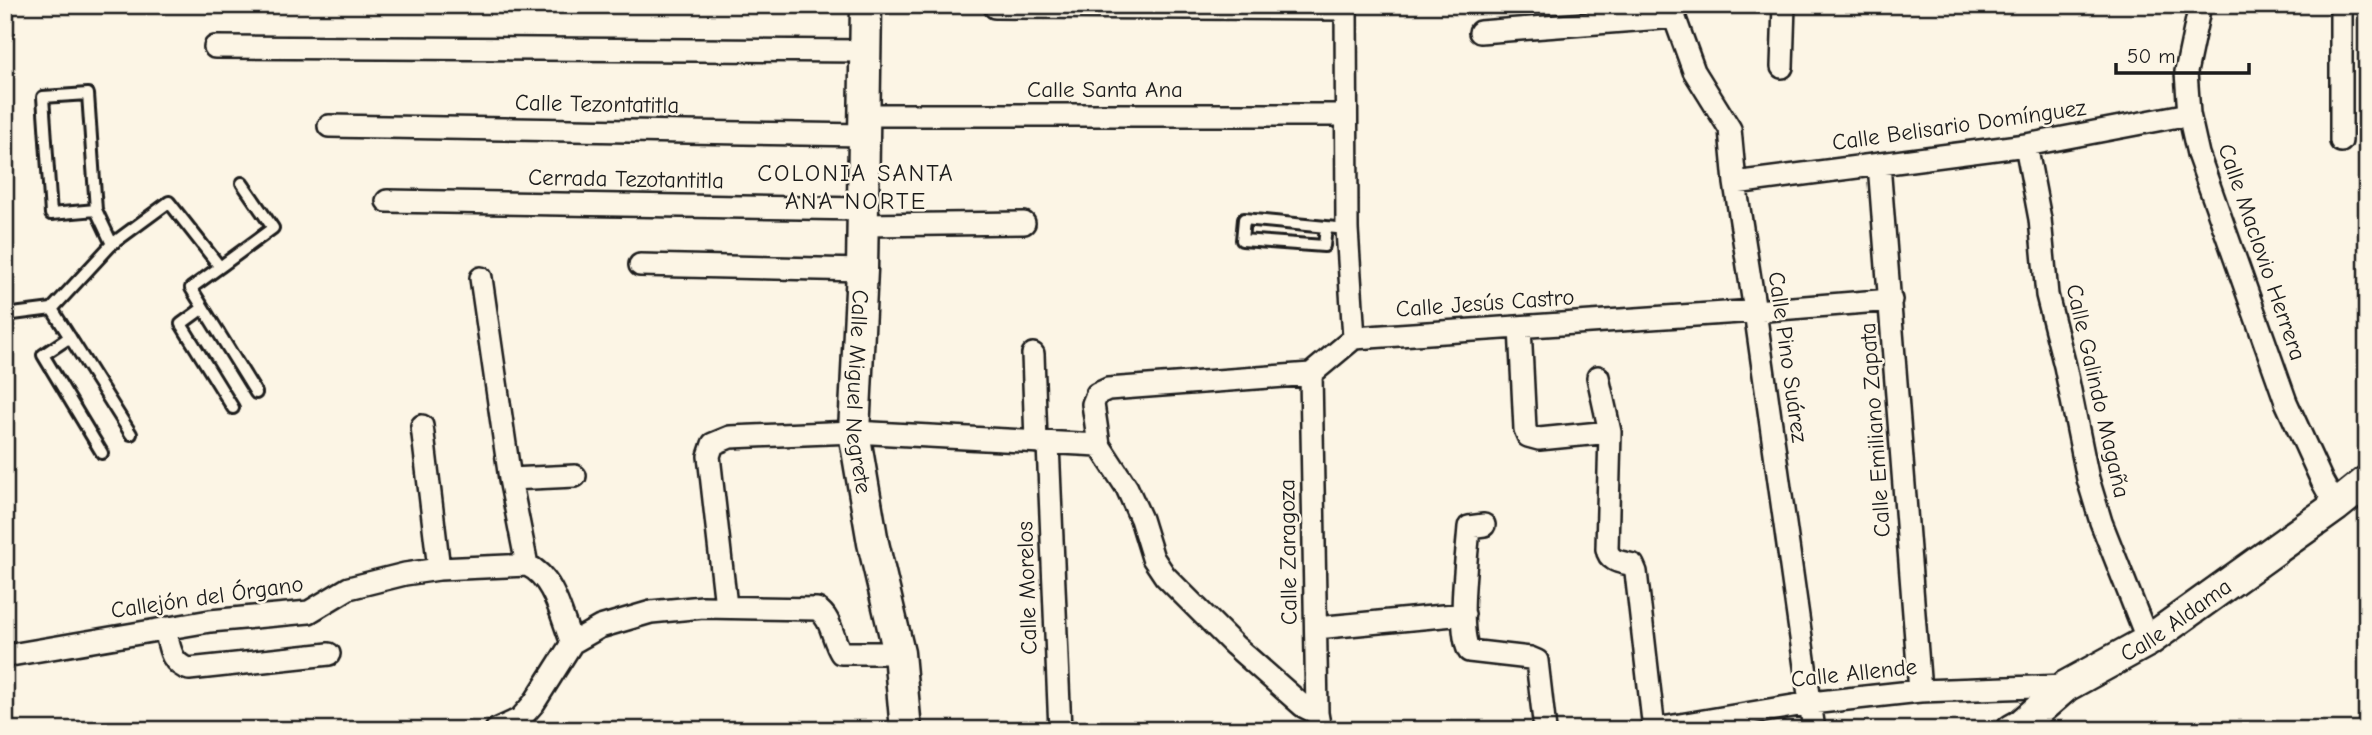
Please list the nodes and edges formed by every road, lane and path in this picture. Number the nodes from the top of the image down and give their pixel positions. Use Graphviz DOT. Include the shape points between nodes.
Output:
graph roads {
  1 [pos="866,5"];
  2 [pos="1784,5"];
  3 [pos="2200,5"];
  4 [pos="2341,5"];
  5 [pos="1346,7"];
  6 [pos="995,8"];
  7 [pos="1672,11"];
  8 [pos="1480,32"];
  9 [pos="215,47"];
  10 [pos="866,51"];
  11 [pos="1782,66"];
  12 [pos="2189,114"];
  13 [pos="1346,115"];
  14 [pos="865,125"];
  15 [pos="329,126"];
  16 [pos="2341,141"];
  17 [pos="2026,145"];
  18 [pos="1879,164"];
  19 [pos="242,183"];
  20 [pos="1735,183"];
  21 [pos="387,201"];
  22 [pos="96,210"];
  23 [pos="863,217"];
  24 [pos="1024,223"];
  25 [pos="1326,227"];
  26 [pos="1348,229"];
  27 [pos="112,244"];
  28 [pos="640,265"];
  29 [pos="220,267"];
  30 [pos="862,270"];
  31 [pos="481,278"];
  32 [pos="1891,300"];
  33 [pos="203,308"];
  34 [pos="52,309"];
  35 [pos="1755,311"];
  36 [pos="5,315"];
  37 [pos="1520,327"];
  38 [pos="69,337"];
  39 [pos="1354,338"];
  40 [pos="1033,354"];
  41 [pos="1311,374"];
  42 [pos="1598,377"];
  43 [pos="256,393"];
  44 [pos="233,408"];
  45 [pos="422,426"];
  46 [pos="854,432"];
  47 [pos="1610,432"];
  48 [pos="131,434"];
  49 [pos="1042,443"];
  50 [pos="1099,445"];
  51 [pos="102,453"];
  52 [pos="575,476"];
  53 [pos="510,479"];
  54 [pos="2367,481"];
  55 [pos="2336,506"];
  56 [pos="1484,525"];
  57 [pos="527,565"];
  58 [pos="439,569"];
  59 [pos="726,606"];
  60 [pos="1464,614"];
  61 [pos="165,628"];
  62 [pos="1316,628"];
  63 [pos="2148,641"];
  64 [pos="572,643"];
  65 [pos="899,653"];
  66 [pos="329,654"];
  67 [pos="5,656"];
  68 [pos="2066,686"];
  69 [pos="1920,691"];
  70 [pos="1811,703"];
  71 [pos="1318,722"];
  72 [pos="496,730"];
  73 [pos="906,730"];
  74 [pos="1060,730"];
  75 [pos="1545,730"];
  76 [pos="1653,730"];
  77 [pos="1814,730"];
  78 [pos="2012,730"];
  1 -- 10 [label="street, Calle Miguel Negrete"];
  2 -- 11 [label="street"];
  3 -- 12 [label="street, Calle Maclovio Herrera" via="2186,72"];
  4 -- 16 [label="street"];
  5 -- 6 [label="street"];
  5 -- 13 [label="street"];
  7 -- 8 [label="street"];
  7 -- 20 [label="street, Calle Pino Suárez" via="1694,71 1730,129"];
  9 -- 10 [label="street"];
  10 -- 14 [label="street, Calle Miguel Negrete"];
  12 -- 17 [label="street, Calle Belisario Domínguez"];
  12 -- 55 [label="street, Calle Maclovio Herrera" via="2198,155 2287,402"];
  13 -- 14 [label="street, Calle Santa Ana"];
  13 -- 26 [label="street"];
  14 -- 15 [label="street, Calle Tezontatitla"];
  14 -- 23 [label="street, Calle Miguel Negrete"];
  17 -- 18 [label="street, Calle Belisario Domínguez"];
  17 -- 63 [label="street, Calle Galindo Magaña" via="2040,219 2047,295 2088,479"];
  18 -- 20 [label="street, Calle Belisario Domínguez"];
  18 -- 32 [label="street, Calle Emiliano Zapata"];
  19 -- 29 [label="lane" via="273,228"];
  20 -- 35 [label="street, Calle Pino Suárez"];
  21 -- 23 [label="street, Cerrada Tezotantitla"];
  22 -- 22 [label="lane" via="88,94 43,97 51,214"];
  22 -- 27 [label="lane"];
  23 -- 24 [label="street, Cerrada Tezotantitla"];
  23 -- 30 [label="street, Calle Miguel Negrete"];
  25 -- 25 [label="lane" via="1244,219 1242,240 1324,246"];
  25 -- 26 [label="lane"];
  26 -- 39 [label="street"];
  27 -- 29 [label="lane" via="169,202"];
  27 -- 34 [label="lane"];
  28 -- 30 [label="street"];
  29 -- 33 [label="lane" via="191,288"];
  30 -- 46 [label="street, Calle Miguel Negrete"];
  31 -- 53 [label="street"];
  32 -- 35 [label="street, Calle Jesús Castro"];
  32 -- 69 [label="street, Calle Emiliano Zapata"];
  33 -- 43 [label="lane"];
  33 -- 44 [label="lane" via="181,324"];
  34 -- 36 [label="lane"];
  34 -- 38 [label="lane"];
  35 -- 37 [label="street, Calle Jesús Castro"];
  35 -- 70 [label="street, Calle Pino Suárez"];
  37 -- 39 [label="street, Calle Jesús Castro"];
  37 -- 47 [label="street" via="1528,436 1539,439"];
  38 -- 48 [label="lane"];
  38 -- 51 [label="lane" via="43,355"];
  39 -- 41 [label="street"];
  40 -- 49 [label="street, Calle Morelos"];
  41 -- 50 [label="street" via="1108,389 1097,394 1093,404"];
  41 -- 62 [label="street, Calle Zaragoza"];
  42 -- 47 [label="street"];
  45 -- 58 [label="street"];
  46 -- 49 [label="street"];
  46 -- 59 [label="street" via="730,436 713,444 709,456"];
  46 -- 65 [label="street, Calle Miguel Negrete" via="873,543"];
  47 -- 76 [label="street" via="1608,556 1633,565 1636,572"];
  49 -- 50 [label="street"];
  49 -- 74 [label="street, Calle Morelos"];
  50 -- 71 [label="street" via="1127,488 1153,558 1165,576"];
  52 -- 53 [label="street"];
  53 -- 57 [label="street"];
  54 -- 55 [label="street, Calle Aldama"];
  55 -- 63 [label="street, Calle Aldama"];
  56 -- 60 [label="street" via="1469,527"];
  57 -- 58 [label="street, Callejón del Órgano"];
  57 -- 64 [label="street" via="548,582"];
  58 -- 61 [label="street, Callejón del Órgano" via="349,588 309,612"];
  59 -- 64 [label="street" via="651,612 600,626"];
  59 -- 65 [label="street" via="817,609 829,622 841,653"];
  60 -- 62 [label="street"];
  60 -- 75 [label="street" via="1469,651 1537,661"];
  61 -- 66 [label="street" via="173,659 189,669"];
  61 -- 67 [label="street, Callejón del Órgano"];
  62 -- 71 [label="street, Calle Zaragoza"];
  63 -- 68 [label="street, Calle Aldama"];
  64 -- 72 [label="street" via="534,703 520,719"];
  65 -- 73 [label="street, Calle Miguel Negrete"];
  68 -- 69 [label="street, Calle Allende"];
  68 -- 78 [label="street, Calle Aldama"];
  69 -- 70 [label="street, Calle Allende"];
  70 -- 76 [label="street, Calle Allende"];
  70 -- 77 [label="street, Calle Pino Suárez"];
}
